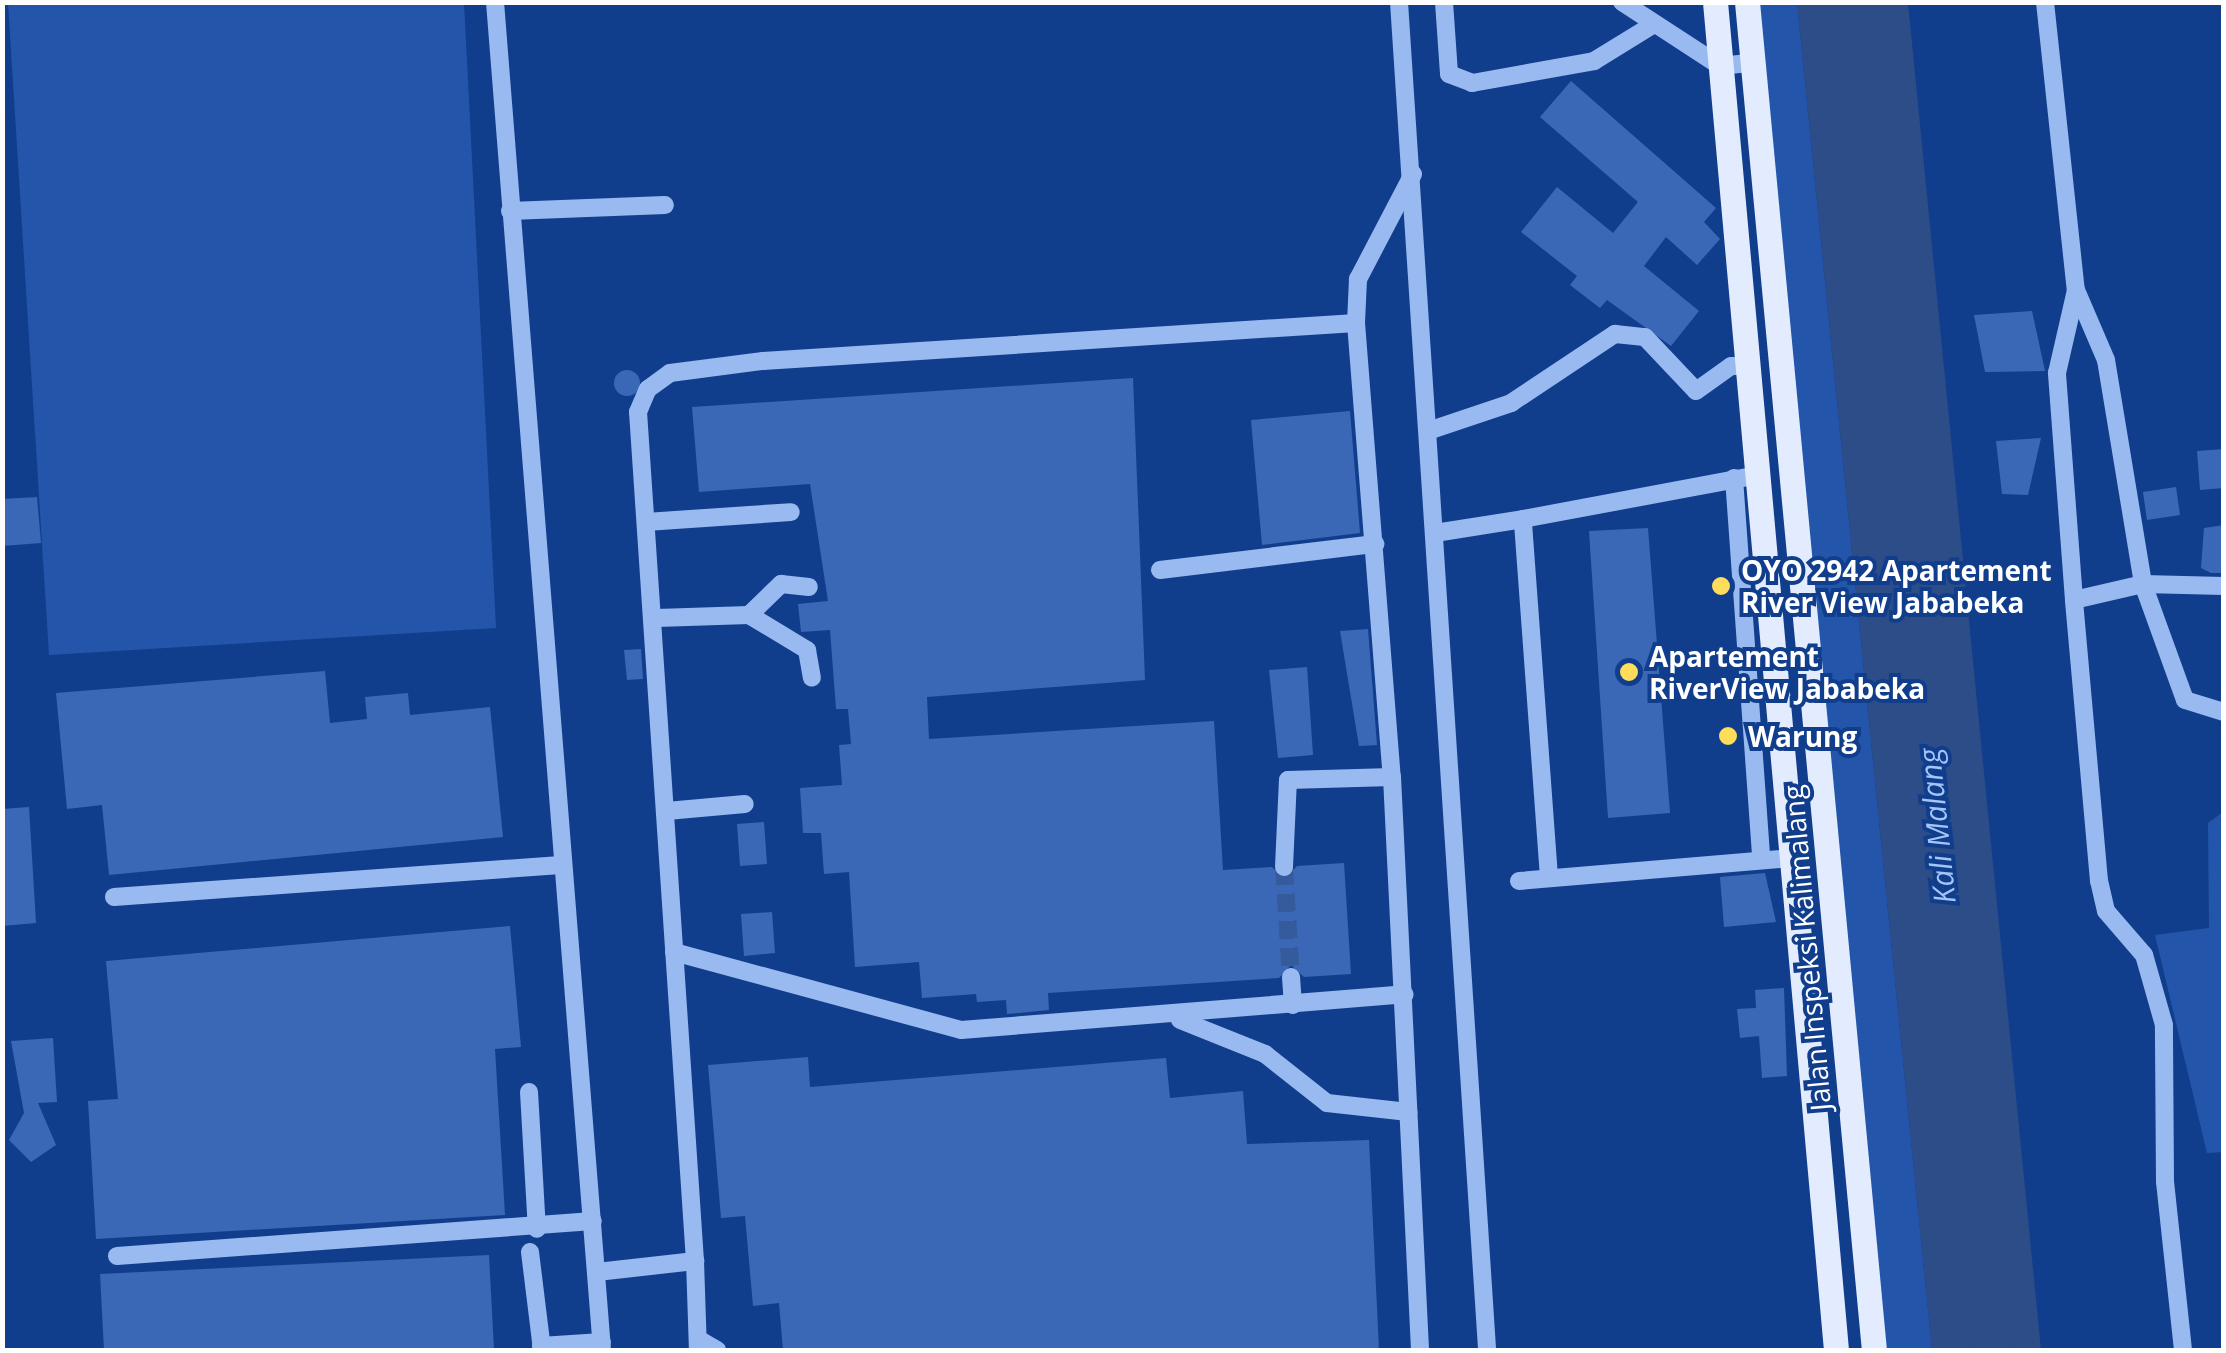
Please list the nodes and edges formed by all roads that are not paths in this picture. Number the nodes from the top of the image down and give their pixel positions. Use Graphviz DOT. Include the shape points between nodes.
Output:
graph roads {
  1 [pos="494,2"];
  2 [pos="1400,2"];
  3 [pos="1444,2"];
  4 [pos="1622,2"];
  5 [pos="1715,2"];
  6 [pos="1746,2"];
  7 [pos="2046,2"];
  8 [pos="1651,26"];
  9 [pos="1752,63"];
  10 [pos="1720,66"];
  11 [pos="1412,174"];
  12 [pos="665,205"];
  13 [pos="510,211"];
  14 [pos="2076,290"];
  15 [pos="1356,322"];
  16 [pos="1749,366"];
  17 [pos="1428,431"];
  18 [pos="1746,477"];
  19 [pos="791,512"];
  20 [pos="1522,519"];
  21 [pos="646,522"];
  22 [pos="1434,533"];
  23 [pos="1375,544"];
  24 [pos="1160,570"];
  25 [pos="2144,584"];
  26 [pos="2224,586"];
  27 [pos="810,587"];
  28 [pos="2074,600"];
  29 [pos="749,615"];
  30 [pos="657,618"];
  31 [pos="812,678"];
  32 [pos="2224,712"];
  33 [pos="1392,777"];
  34 [pos="745,804"];
  35 [pos="667,811"];
  36 [pos="1791,858"];
  37 [pos="1761,860"];
  38 [pos="561,865"];
  39 [pos="1284,866"];
  40 [pos="1549,877"];
  41 [pos="1519,881"];
  42 [pos="114,897"];
  43 [pos="674,952"];
  44 [pos="1291,977"];
  45 [pos="1404,994"];
  46 [pos="1293,1005"];
  47 [pos="1174,1017"];
  48 [pos="530,1092"];
  49 [pos="1409,1112"];
  50 [pos="592,1220"];
  51 [pos="536,1229"];
  52 [pos="530,1252"];
  53 [pos="117,1256"];
  54 [pos="695,1261"];
  55 [pos="598,1272"];
  56 [pos="698,1345"];
  57 [pos="602,1346"];
  58 [pos="542,1348"];
  59 [pos="717,1350"];
  60 [pos="1420,1350"];
  61 [pos="1487,1350"];
  62 [pos="1836,1350"];
  63 [pos="1874,1350"];
  64 [pos="2183,1350"];
  1 -- 13 [label="street"];
  2 -- 11 [label="street"];
  3 -- 8 [label="street" via="1449,74 1472,83 1594,61"];
  4 -- 8 [label="street"];
  5 -- 10 [label="main road, Jalan Inspeksi Kalimalang"];
  6 -- 9 [label="main road, Jalan Inspeksi Kalimalang"];
  7 -- 14 [label="street"];
  8 -- 10 [label="street"];
  9 -- 10 [label="street"];
  9 -- 63 [label="main road, Jalan Inspeksi Kalimalang"];
  10 -- 16 [label="main road, Jalan Inspeksi Kalimalang"];
  11 -- 15 [label="street" via="1358,280"];
  11 -- 17 [label="street"];
  12 -- 13 [label="street"];
  13 -- 38 [label="street"];
  14 -- 25 [label="street" via="2106,360"];
  14 -- 28 [label="street" via="2057,373"];
  15 -- 21 [label="street" via="670,373 638,412"];
  15 -- 23 [label="street"];
  16 -- 17 [label="street" via="1731,366 1696,391 1645,337 1615,334 1511,403"];
  16 -- 18 [label="main road, Jalan Inspeksi Kalimalang"];
  17 -- 22 [label="street"];
  18 -- 20 [label="street"];
  18 -- 36 [label="main road, Jalan Inspeksi Kalimalang"];
  18 -- 37 [label="street"];
  19 -- 21 [label="street"];
  20 -- 22 [label="street"];
  20 -- 40 [label="street"];
  21 -- 30 [label="street"];
  22 -- 61 [label="street"];
  23 -- 24 [label="street"];
  23 -- 33 [label="street"];
  25 -- 26 [label="street"];
  25 -- 28 [label="street"];
  25 -- 32 [label="street" via="2185,700"];
  27 -- 29 [label="street" via="781,584"];
  28 -- 64 [label="street" via="2099,882 2106,910 2144,955 2164,1026 2164,1182"];
  29 -- 30 [label="street"];
  29 -- 31 [label="street" via="807,650"];
  30 -- 35 [label="street"];
  33 -- 39 [label="street" via="1288,780 1280,795"];
  33 -- 45 [label="street"];
  34 -- 35 [label="street"];
  35 -- 43 [label="street"];
  36 -- 37 [label="street"];
  36 -- 62 [label="main road, Jalan Inspeksi Kalimalang"];
  37 -- 40 [label="street"];
  38 -- 42 [label="street"];
  38 -- 50 [label="street"];
  40 -- 41 [label="street"];
  43 -- 47 [label="street" via="939,1028"];
  43 -- 54 [label="street"];
  44 -- 46 [label="street"];
  45 -- 46 [label="street"];
  45 -- 49 [label="street"];
  46 -- 47 [label="street"];
  47 -- 49 [label="street" via="1265,1054 1327,1103"];
  48 -- 51 [label="street"];
  49 -- 60 [label="street"];
  50 -- 51 [label="street"];
  50 -- 55 [label="street"];
  51 -- 53 [label="street"];
  52 -- 58 [label="street"];
  54 -- 55 [label="street"];
  54 -- 56 [label="street"];
  55 -- 57 [label="street"];
  56 -- 59 [label="street"];
  57 -- 58 [label="street"];
}
